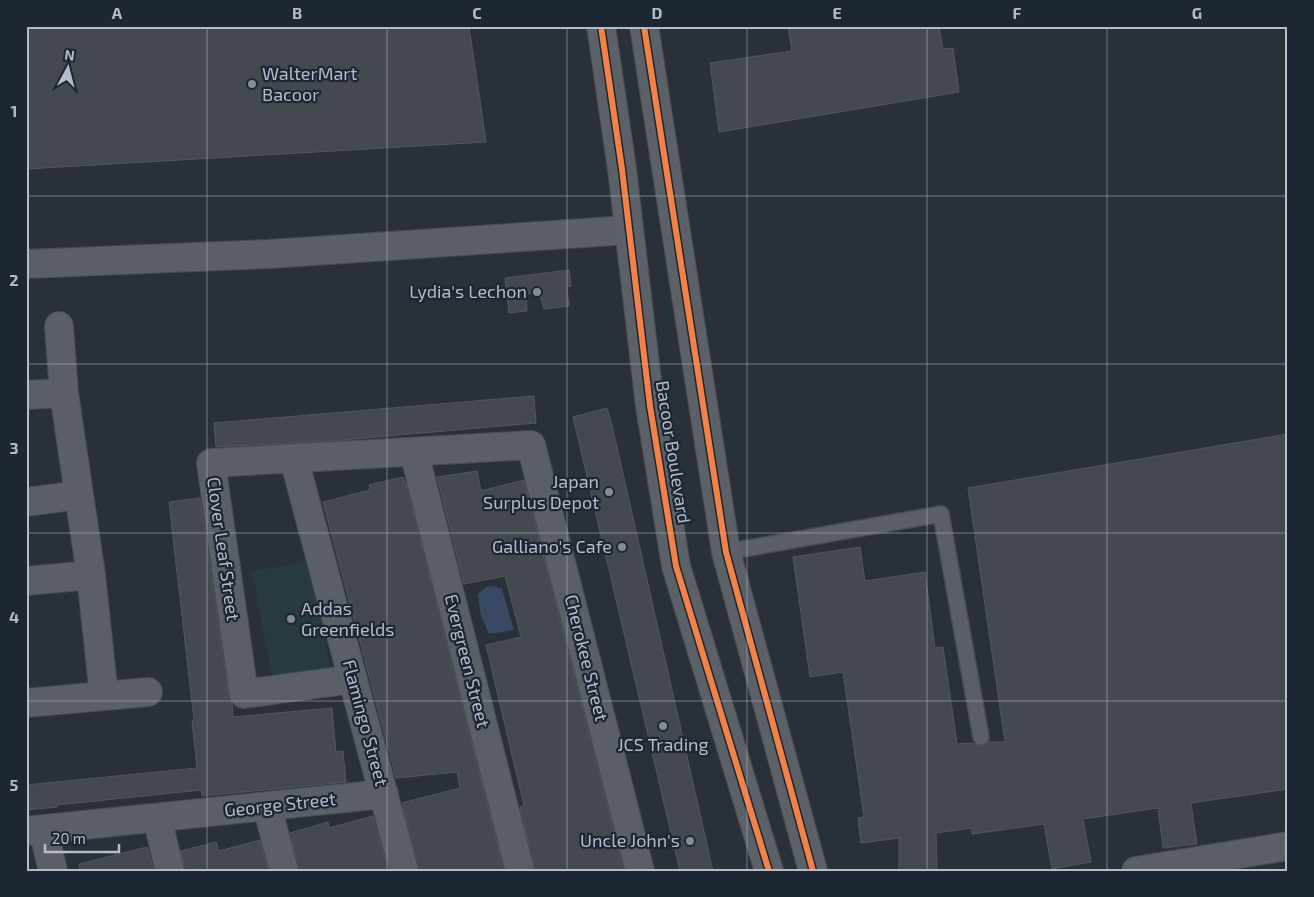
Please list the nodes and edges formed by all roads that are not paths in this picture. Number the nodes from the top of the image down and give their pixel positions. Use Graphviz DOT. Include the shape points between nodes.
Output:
graph roads {
  1 [pos="601,26"];
  2 [pos="644,26"];
  3 [pos="629,230"];
  4 [pos="26,264"];
  5 [pos="59,326"];
  6 [pos="64,393"];
  7 [pos="26,395"];
  8 [pos="531,445"];
  9 [pos="414,452"];
  10 [pos="294,458"];
  11 [pos="79,496"];
  12 [pos="26,502"];
  13 [pos="726,552"];
  14 [pos="91,575"];
  15 [pos="26,581"];
  16 [pos="353,680"];
  17 [pos="148,692"];
  18 [pos="104,696"];
  19 [pos="26,703"];
  20 [pos="981,737"];
  21 [pos="384,794"];
  22 [pos="267,806"];
  23 [pos="157,818"];
  24 [pos="34,830"];
  25 [pos="1288,846"];
  26 [pos="53,871"];
  27 [pos="170,871"];
  28 [pos="284,871"];
  29 [pos="404,871"];
  30 [pos="520,871"];
  31 [pos="640,871"];
  32 [pos="769,871"];
  33 [pos="813,871"];
  34 [pos="1136,871"];
  1 -- 3 [label="main road, Bacoor Boulevard"];
  2 -- 13 [label="main road, Bacoor Boulevard"];
  3 -- 4 [label="street" via="269,254"];
  3 -- 32 [label="main road, Bacoor Boulevard" via="650,406 676,566"];
  5 -- 6 [label="street"];
  6 -- 7 [label="street"];
  6 -- 11 [label="street"];
  8 -- 9 [label="street, Clover Leaf Street"];
  8 -- 31 [label="street, Cherokee Street"];
  9 -- 10 [label="street, Clover Leaf Street"];
  9 -- 30 [label="street, Evergreen Street"];
  10 -- 16 [label="street, Flamingo Street"];
  10 -- 16 [label="street, Clover Leaf Street" via="211,463 244,694"];
  11 -- 12 [label="street"];
  11 -- 14 [label="street"];
  13 -- 20 [label="lane" via="940,514"];
  13 -- 33 [label="main road, Bacoor Boulevard"];
  14 -- 15 [label="street"];
  14 -- 18 [label="street"];
  16 -- 21 [label="street, Flamingo Street"];
  17 -- 18 [label="street"];
  18 -- 19 [label="street"];
  21 -- 22 [label="street, George Street"];
  21 -- 29 [label="street, Flamingo Street"];
  22 -- 23 [label="street, George Street"];
  22 -- 28 [label="street"];
  23 -- 24 [label="street, George Street"];
  23 -- 27 [label="street"];
  24 -- 26 [label="street"];
  25 -- 34 [label="street"];
}
